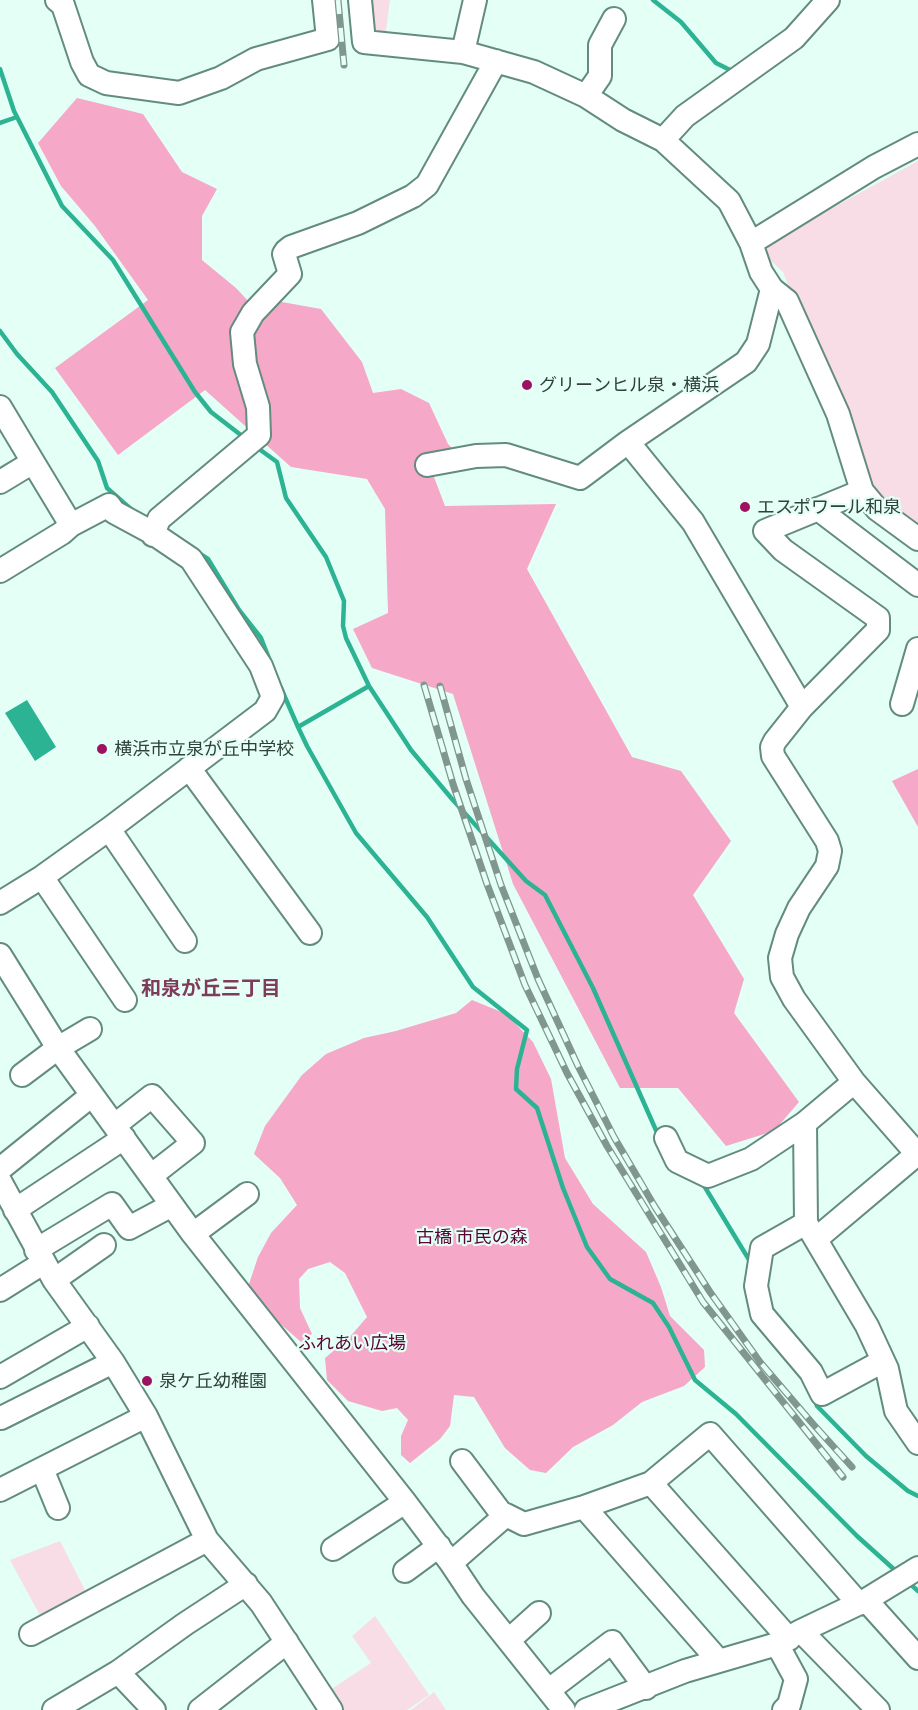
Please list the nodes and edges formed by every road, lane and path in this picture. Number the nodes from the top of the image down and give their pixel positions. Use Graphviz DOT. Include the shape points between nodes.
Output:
graph roads {
  1 [pos="324,0"];
  2 [pos="360,0"];
  3 [pos="475,0"];
  4 [pos="828,0"];
  5 [pos="66,2"];
  6 [pos="614,19"];
  7 [pos="463,52"];
  8 [pos="496,61"];
  9 [pos="586,96"];
  10 [pos="663,140"];
  11 [pos="918,144"];
  12 [pos="751,243"];
  13 [pos="772,289"];
  14 [pos="0,407"];
  15 [pos="628,442"];
  16 [pos="33,462"];
  17 [pos="427,465"];
  18 [pos="0,482"];
  19 [pos="862,491"];
  20 [pos="818,509"];
  21 [pos="71,525"];
  22 [pos="153,535"];
  23 [pos="918,539"];
  24 [pos="3,564"];
  25 [pos="918,585"];
  26 [pos="918,649"];
  27 [pos="902,704"];
  28 [pos="802,707"];
  29 [pos="189,768"];
  30 [pos="109,829"];
  31 [pos="42,877"];
  32 [pos="0,903"];
  33 [pos="310,933"];
  34 [pos="185,941"];
  35 [pos="0,955"];
  36 [pos="125,1000"];
  37 [pos="90,1029"];
  38 [pos="58,1048"];
  39 [pos="22,1075"];
  40 [pos="854,1082"];
  41 [pos="92,1095"];
  42 [pos="805,1123"];
  43 [pos="120,1132"];
  44 [pos="666,1138"];
  45 [pos="918,1155"];
  46 [pos="0,1169"];
  47 [pos="152,1175"];
  48 [pos="247,1194"];
  49 [pos="6,1199"];
  50 [pos="172,1205"];
  51 [pos="811,1231"];
  52 [pos="193,1234"];
  53 [pos="104,1245"];
  54 [pos="44,1264"];
  55 [pos="0,1290"];
  56 [pos="88,1326"];
  57 [pos="883,1361"];
  58 [pos="113,1362"];
  59 [pos="0,1377"];
  60 [pos="146,1416"];
  61 [pos="1,1418"];
  62 [pos="918,1443"];
  63 [pos="462,1461"];
  64 [pos="42,1469"];
  65 [pos="651,1482"];
  66 [pos="0,1490"];
  67 [pos="405,1503"];
  68 [pos="584,1507"];
  69 [pos="58,1508"];
  70 [pos="504,1517"];
  71 [pos="207,1540"];
  72 [pos="333,1549"];
  73 [pos="445,1554"];
  74 [pos="918,1568"];
  75 [pos="405,1571"];
  76 [pos="246,1584"];
  77 [pos="862,1602"];
  78 [pos="538,1613"];
  79 [pos="31,1634"];
  80 [pos="789,1638"];
  81 [pos="509,1640"];
  82 [pos="287,1642"];
  83 [pos="918,1658"];
  84 [pos="718,1660"];
  85 [pos="118,1672"];
  86 [pos="646,1688"];
  87 [pos="549,1690"];
  88 [pos="788,1708"];
  89 [pos="54,1710"];
  90 [pos="154,1710"];
  91 [pos="200,1710"];
  92 [pos="331,1710"];
  93 [pos="564,1710"];
  94 [pos="586,1710"];
  95 [pos="878,1710"];
  1 -- 5 [label="street" via="328,39 256,59 179,93 106,83 89,75"];
  2 -- 7 [label="street" via="364,42"];
  3 -- 7 [label="street"];
  4 -- 10 [label="street" via="794,38 685,116"];
  6 -- 9 [label="street" via="600,45 600,76"];
  7 -- 8 [label="street"];
  8 -- 9 [label="street" via="534,72"];
  8 -- 22 [label="street" via="427,185 358,223 286,251 290,274 253,313 242,332 245,364 258,407 259,435 159,519"];
  9 -- 10 [label="street"];
  10 -- 12 [label="street" via="729,201"];
  11 -- 12 [label="street"];
  12 -- 13 [label="street"];
  13 -- 15 [label="street" via="758,344 746,362"];
  13 -- 19 [label="street" via="787,301 838,414"];
  14 -- 16 [label="street"];
  15 -- 17 [label="street" via="580,478 506,455"];
  15 -- 28 [label="street" via="693,522"];
  16 -- 18 [label="street"];
  16 -- 21 [label="street"];
  19 -- 20 [label="street"];
  19 -- 23 [label="street" via="877,509"];
  20 -- 25 [label="street"];
  20 -- 28 [label="street" via="765,531 783,550 878,618 878,630"];
  21 -- 22 [label="street" via="109,505"];
  21 -- 24 [label="street"];
  22 -- 29 [label="street" via="191,560 261,666 273,697 265,711"];
  26 -- 27 [label="street"];
  28 -- 40 [label="street" via="775,741 772,753 827,841 830,854 827,866 787,934 780,958 782,977"];
  29 -- 30 [label="street"];
  29 -- 33 [label="street"];
  30 -- 31 [label="street"];
  30 -- 34 [label="street"];
  31 -- 32 [label="street"];
  31 -- 36 [label="street"];
  35 -- 38 [label="street"];
  37 -- 38 [label="street"];
  38 -- 39 [label="street"];
  38 -- 41 [label="street"];
  40 -- 42 [label="street"];
  40 -- 45 [label="street"];
  41 -- 43 [label="street"];
  41 -- 46 [label="street"];
  42 -- 44 [label="street" via="751,1160 708,1176 677,1161"];
  42 -- 51 [label="street"];
  43 -- 47 [label="street"];
  43 -- 47 [label="street" via="152,1096 193,1143"];
  43 -- 49 [label="street"];
  45 -- 51 [label="street"];
  47 -- 50 [label="street"];
  48 -- 52 [label="street"];
  49 -- 54 [label="street"];
  50 -- 52 [label="street"];
  50 -- 54 [label="street" via="129,1228 112,1204"];
  51 -- 57 [label="street"];
  51 -- 57 [label="street" via="762,1248 756,1286 762,1314 811,1372 822,1394"];
  52 -- 67 [label="street"];
  53 -- 54 [label="street"];
  54 -- 55 [label="street"];
  54 -- 56 [label="street"];
  56 -- 58 [label="street"];
  56 -- 59 [label="street"];
  57 -- 62 [label="street" via="896,1411"];
  58 -- 60 [label="street"];
  58 -- 61 [label="street"];
  60 -- 64 [label="street"];
  60 -- 71 [label="street"];
  63 -- 70 [label="street"];
  64 -- 66 [label="street"];
  64 -- 69 [label="street"];
  65 -- 68 [label="street"];
  65 -- 77 [label="street" via="710,1434"];
  65 -- 80 [label="street"];
  67 -- 72 [label="street"];
  67 -- 73 [label="street"];
  68 -- 70 [label="street" via="524,1524"];
  68 -- 84 [label="street"];
  70 -- 73 [label="street"];
  71 -- 76 [label="street"];
  71 -- 79 [label="street"];
  73 -- 75 [label="street"];
  73 -- 81 [label="street"];
  74 -- 77 [label="street"];
  76 -- 82 [label="street"];
  76 -- 85 [label="street"];
  77 -- 80 [label="street"];
  77 -- 83 [label="street"];
  78 -- 81 [label="street"];
  80 -- 84 [label="street"];
  80 -- 88 [label="street" via="796,1679"];
  80 -- 95 [label="street"];
  81 -- 87 [label="street"];
  82 -- 91 [label="street"];
  82 -- 92 [label="street"];
  84 -- 86 [label="street"];
  85 -- 89 [label="street"];
  85 -- 90 [label="street"];
  86 -- 87 [label="street" via="612,1642"];
  86 -- 94 [label="street"];
  87 -- 93 [label="street"];
}
